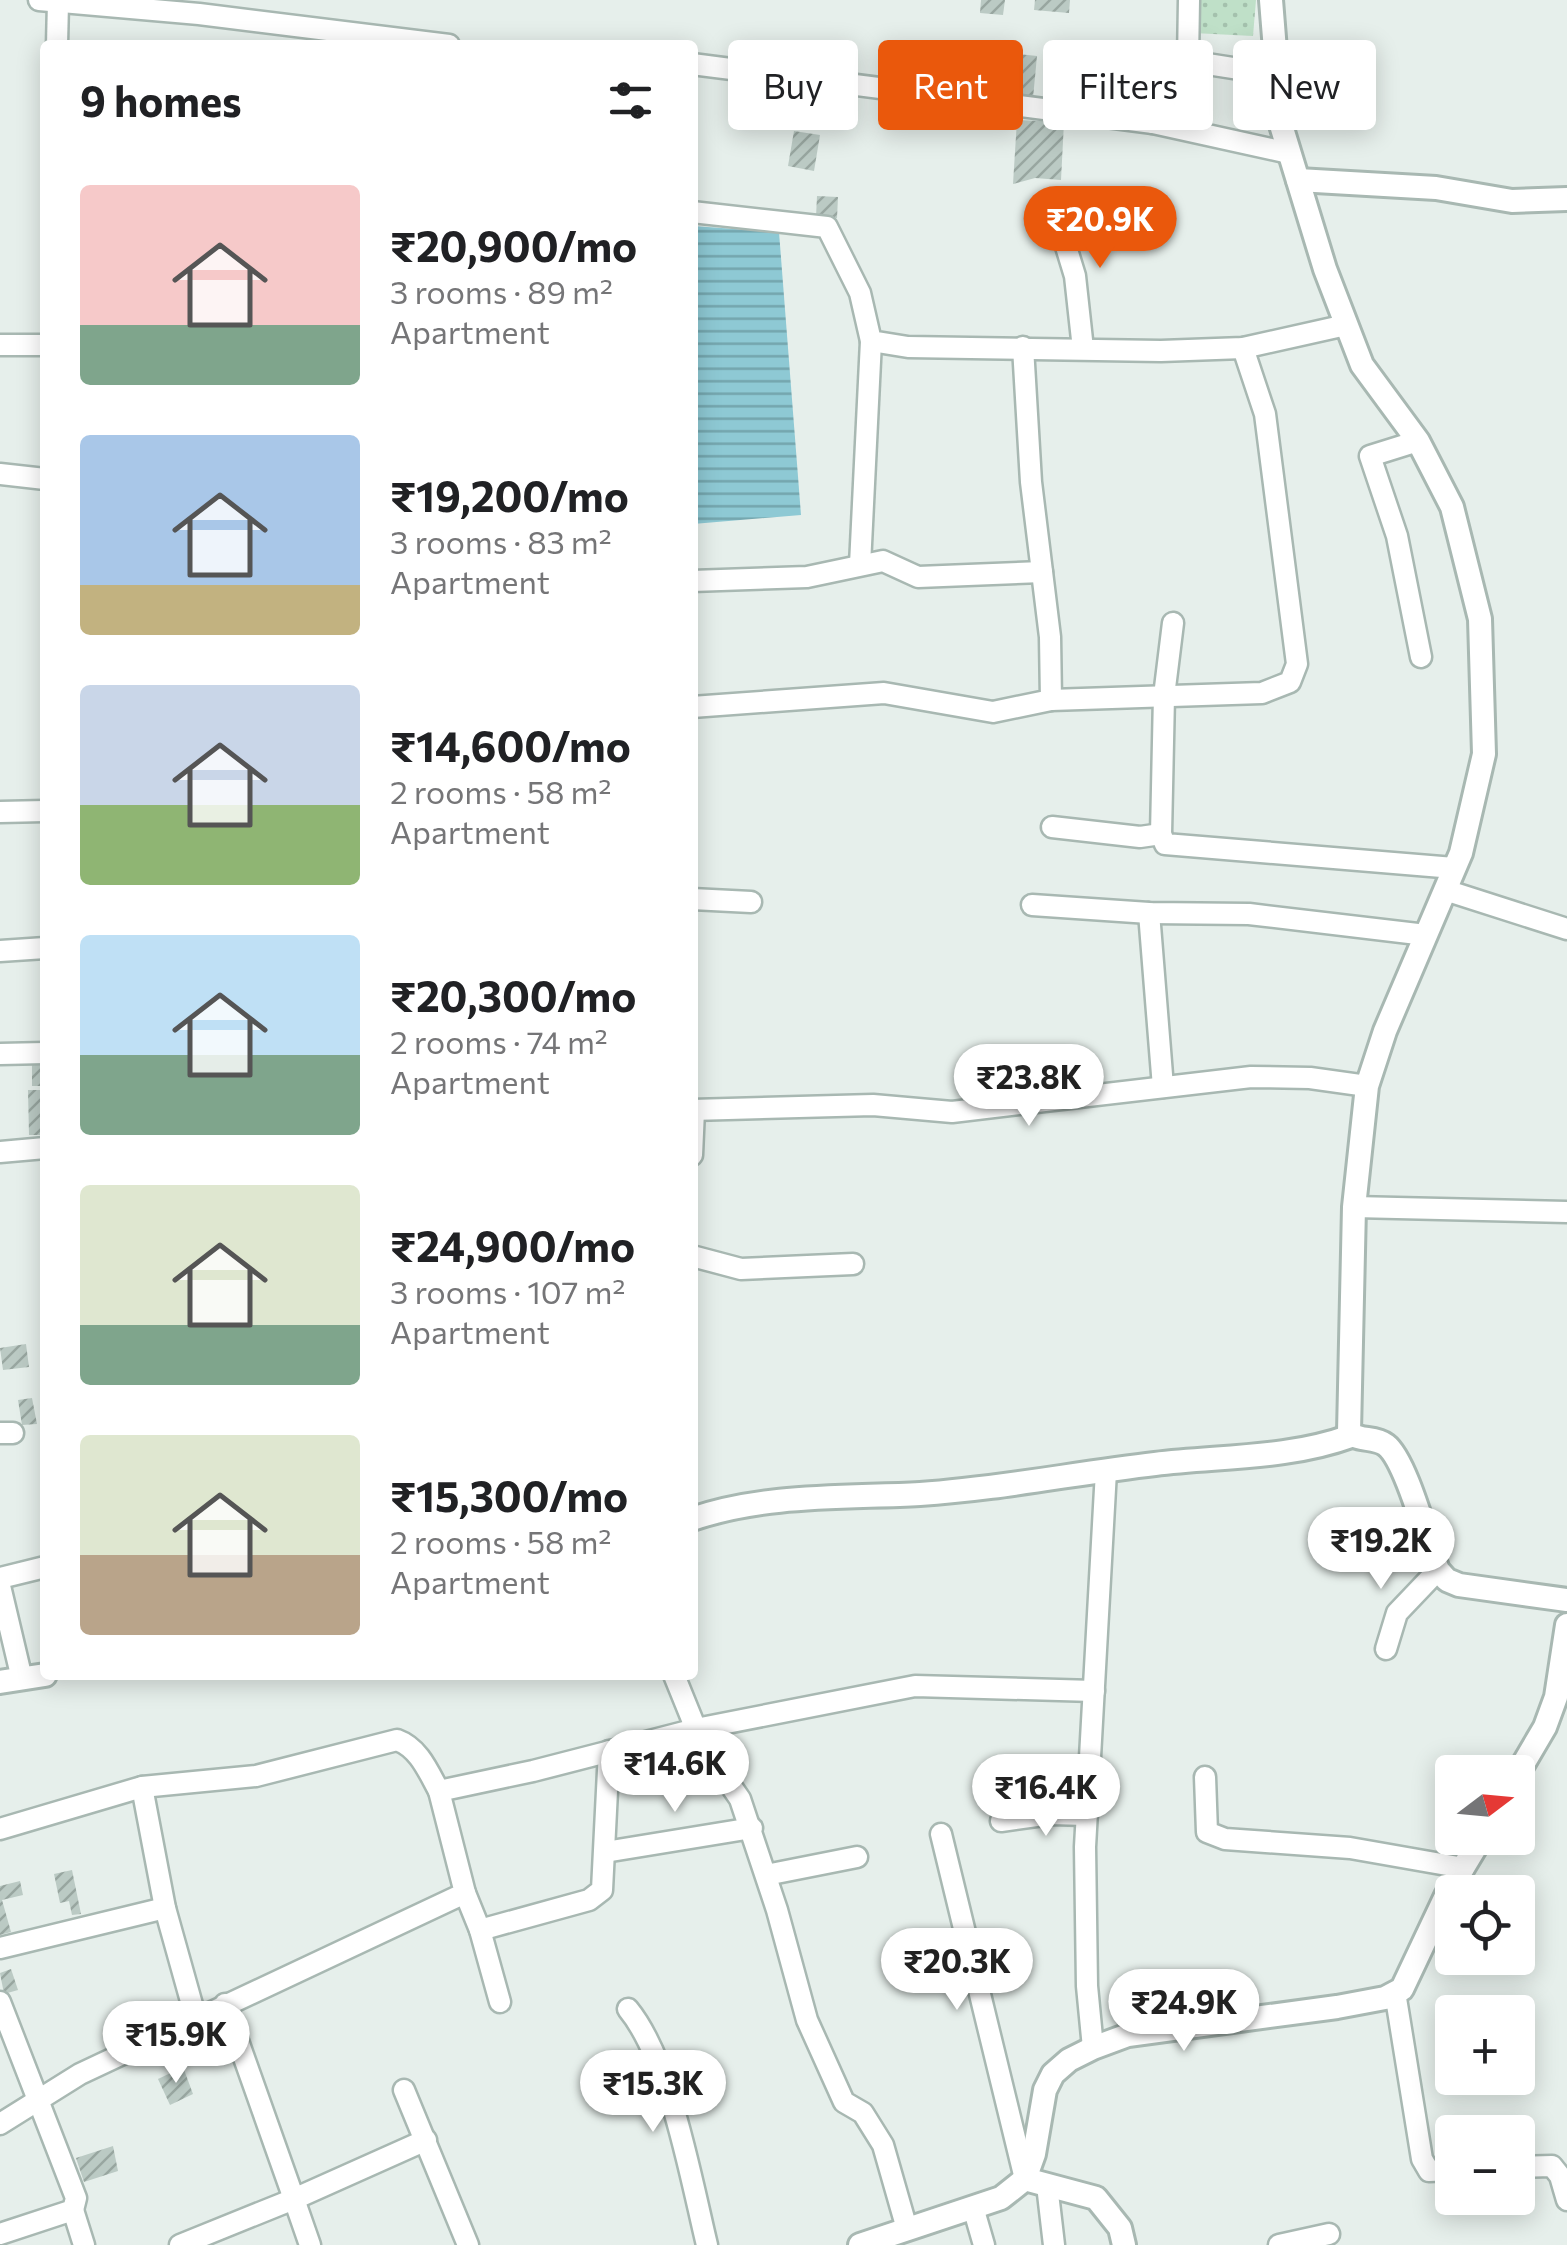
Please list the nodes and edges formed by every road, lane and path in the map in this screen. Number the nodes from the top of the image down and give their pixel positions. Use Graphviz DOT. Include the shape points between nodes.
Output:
graph roads {
  1 [pos="1189,0"];
  2 [pos="1271,0"];
  3 [pos="48,1"];
  4 [pos="56,40"];
  5 [pos="409,40"];
  6 [pos="1188,40"];
  7 [pos="1274,40"];
  8 [pos="698,65"];
  9 [pos="1043,109"];
  10 [pos="1185,130"];
  11 [pos="1282,130"];
  12 [pos="1289,153"];
  13 [pos="1298,180"];
  14 [pos="1567,200"];
  15 [pos="1054,207"];
  16 [pos="698,213"];
  17 [pos="1346,326"];
  18 [pos="871,342"];
  19 [pos="0,344"];
  20 [pos="40,345"];
  21 [pos="1023,348"];
  22 [pos="1083,348"];
  23 [pos="1243,348"];
  24 [pos="1418,441"];
  25 [pos="0,474"];
  26 [pos="40,478"];
  27 [pos="860,564"];
  28 [pos="1042,572"];
  29 [pos="698,581"];
  30 [pos="1173,623"];
  31 [pos="1421,657"];
  32 [pos="1164,696"];
  33 [pos="1051,700"];
  34 [pos="698,706"];
  35 [pos="40,810"];
  36 [pos="0,812"];
  37 [pos="1052,827"];
  38 [pos="1161,834"];
  39 [pos="1450,879"];
  40 [pos="698,898"];
  41 [pos="750,902"];
  42 [pos="1032,906"];
  43 [pos="1149,913"];
  44 [pos="1567,930"];
  45 [pos="1426,934"];
  46 [pos="40,948"];
  47 [pos="0,951"];
  48 [pos="40,1053"];
  49 [pos="0,1054"];
  50 [pos="1163,1086"];
  51 [pos="1367,1086"];
  52 [pos="698,1110"];
  53 [pos="40,1148"];
  54 [pos="0,1152"];
  55 [pos="1354,1207"];
  56 [pos="1567,1212"];
  57 [pos="698,1259"];
  58 [pos="852,1264"];
  59 [pos="1351,1436"];
  60 [pos="1106,1471"];
  61 [pos="698,1517"];
  62 [pos="40,1568"];
  63 [pos="1438,1570"];
  64 [pos="0,1578"];
  65 [pos="0,1586"];
  66 [pos="1567,1600"];
  67 [pos="1567,1624"];
  68 [pos="1386,1649"];
  69 [pos="22,1678"];
  70 [pos="676,1680"];
  71 [pos="1094,1691"];
  72 [pos="696,1729"];
  73 [pos="609,1751"];
  74 [pos="1528,1755"];
  75 [pos="1205,1776"];
  76 [pos="142,1787"];
  77 [pos="440,1790"];
  78 [pos="1087,1815"];
  79 [pos="1002,1821"];
  80 [pos="752,1828"];
  81 [pos="0,1829"];
  82 [pos="941,1834"];
  83 [pos="605,1852"];
  84 [pos="1471,1855"];
  85 [pos="857,1857"];
  86 [pos="1464,1868"];
  87 [pos="766,1874"];
  88 [pos="465,1893"];
  89 [pos="165,1908"];
  90 [pos="480,1930"];
  91 [pos="0,1948"];
  92 [pos="1395,1992"];
  93 [pos="0,2002"];
  94 [pos="500,2002"];
  95 [pos="225,2004"];
  96 [pos="628,2009"];
  97 [pos="196,2019"];
  98 [pos="1093,2048"];
  99 [pos="404,2090"];
  100 [pos="40,2100"];
  101 [pos="0,2124"];
  102 [pos="426,2140"];
  103 [pos="1535,2166"];
  104 [pos="1435,2171"];
  105 [pos="1036,2182"];
  106 [pos="294,2199"];
  107 [pos="1567,2200"];
  108 [pos="973,2207"];
  109 [pos="73,2210"];
  110 [pos="0,2234"];
  111 [pos="914,2234"];
  112 [pos="1329,2234"];
  113 [pos="84,2245"];
  114 [pos="180,2245"];
  115 [pos="310,2245"];
  116 [pos="468,2245"];
  117 [pos="707,2245"];
  118 [pos="860,2245"];
  119 [pos="984,2245"];
  120 [pos="1054,2245"];
  121 [pos="1124,2245"];
  122 [pos="1280,2245"];
  1 -- 6 [label="street"];
  2 -- 7 [label="street"];
  3 -- 4 [label="street"];
  3 -- 5 [label="street"];
  8 -- 9 [label="street"];
  10 -- 12 [label="street"];
  11 -- 12 [label="street"];
  12 -- 13 [label="street"];
  13 -- 14 [label="street" via="1436,188 1512,201"];
  13 -- 17 [label="street"];
  15 -- 22 [label="street" via="1075,276"];
  16 -- 18 [label="street" via="827,227 860,293"];
  17 -- 23 [label="street"];
  17 -- 24 [label="street" via="1362,366"];
  18 -- 21 [label="street"];
  18 -- 27 [label="street"];
  19 -- 20 [label="street"];
  21 -- 22 [label="street"];
  21 -- 28 [label="street"];
  22 -- 23 [label="street"];
  23 -- 32 [label="street" via="1265,414 1296,664 1290,682 1279,689"];
  24 -- 31 [label="street" via="1370,456 1397,536"];
  24 -- 39 [label="street" via="1452,507 1480,618 1484,754"];
  25 -- 26 [label="street"];
  27 -- 28 [label="street" via="883,561 918,577"];
  27 -- 29 [label="street" via="807,577"];
  28 -- 33 [label="street"];
  30 -- 32 [label="street"];
  32 -- 33 [label="street"];
  32 -- 38 [label="street"];
  33 -- 34 [label="street" via="993,712 884,693"];
  35 -- 36 [label="street"];
  37 -- 38 [label="street"];
  38 -- 39 [label="street" via="1165,844"];
  39 -- 44 [label="street"];
  39 -- 45 [label="street"];
  40 -- 41 [label="street"];
  42 -- 43 [label="street"];
  43 -- 45 [label="street" via="1249,914"];
  43 -- 50 [label="street"];
  45 -- 51 [label="street"];
  46 -- 47 [label="street"];
  48 -- 49 [label="street"];
  50 -- 51 [label="street" via="1250,1078"];
  50 -- 52 [label="street" via="952,1112 874,1105"];
  51 -- 55 [label="street"];
  53 -- 54 [label="street"];
  55 -- 56 [label="street"];
  55 -- 59 [label="street"];
  57 -- 58 [label="street" via="741,1268"];
  59 -- 60 [label="street" via="1303,1450"];
  59 -- 63 [label="street" via="1378,1440 1397,1456"];
  60 -- 61 [label="street" via="924,1494 790,1499"];
  60 -- 71 [label="street"];
  62 -- 64 [label="street"];
  63 -- 66 [label="street" via="1458,1585"];
  63 -- 68 [label="street" via="1396,1613"];
  65 -- 69 [label="street"];
  67 -- 74 [label="street" via="1556,1697"];
  70 -- 72 [label="street"];
  71 -- 72 [label="street" via="914,1686"];
  71 -- 78 [label="street"];
  72 -- 73 [label="street"];
  72 -- 80 [label="street"];
  73 -- 77 [label="street"];
  73 -- 83 [label="street"];
  75 -- 86 [label="street" via="1206,1832 1225,1839 1350,1848"];
  76 -- 77 [label="street" via="256,1776 397,1740 418,1754"];
  76 -- 81 [label="street"];
  76 -- 89 [label="street"];
  77 -- 88 [label="street"];
  78 -- 79 [label="street"];
  78 -- 98 [label="street" via="1086,1986"];
  80 -- 83 [label="street"];
  80 -- 87 [label="street"];
  82 -- 105 [label="street"];
  83 -- 90 [label="street" via="602,1890 589,1900"];
  84 -- 86 [label="street"];
  85 -- 87 [label="street"];
  86 -- 92 [label="street"];
  87 -- 111 [label="street" via="807,2020 844,2102 863,2113 883,2144"];
  88 -- 90 [label="street"];
  88 -- 95 [label="street"];
  89 -- 91 [label="street"];
  89 -- 97 [label="street"];
  90 -- 94 [label="street"];
  92 -- 98 [label="street" via="1337,2007 1128,2036"];
  92 -- 104 [label="street" via="1422,2159"];
  93 -- 100 [label="street"];
  95 -- 97 [label="street"];
  95 -- 106 [label="street"];
  96 -- 117 [label="street" via="664,2080"];
  97 -- 100 [label="street"];
  98 -- 105 [label="street" via="1068,2060 1045,2090"];
  99 -- 102 [label="street"];
  100 -- 101 [label="street"];
  100 -- 109 [label="street" via="76,2198"];
  102 -- 106 [label="street"];
  102 -- 116 [label="street"];
  103 -- 107 [label="street" via="1552,2166"];
  105 -- 108 [label="street"];
  105 -- 120 [label="street"];
  105 -- 121 [label="street" via="1096,2198 1120,2228"];
  106 -- 114 [label="street"];
  106 -- 115 [label="street"];
  108 -- 111 [label="street"];
  108 -- 119 [label="street"];
  109 -- 110 [label="street"];
  109 -- 113 [label="street"];
  111 -- 118 [label="street"];
  112 -- 122 [label="street"];
}
